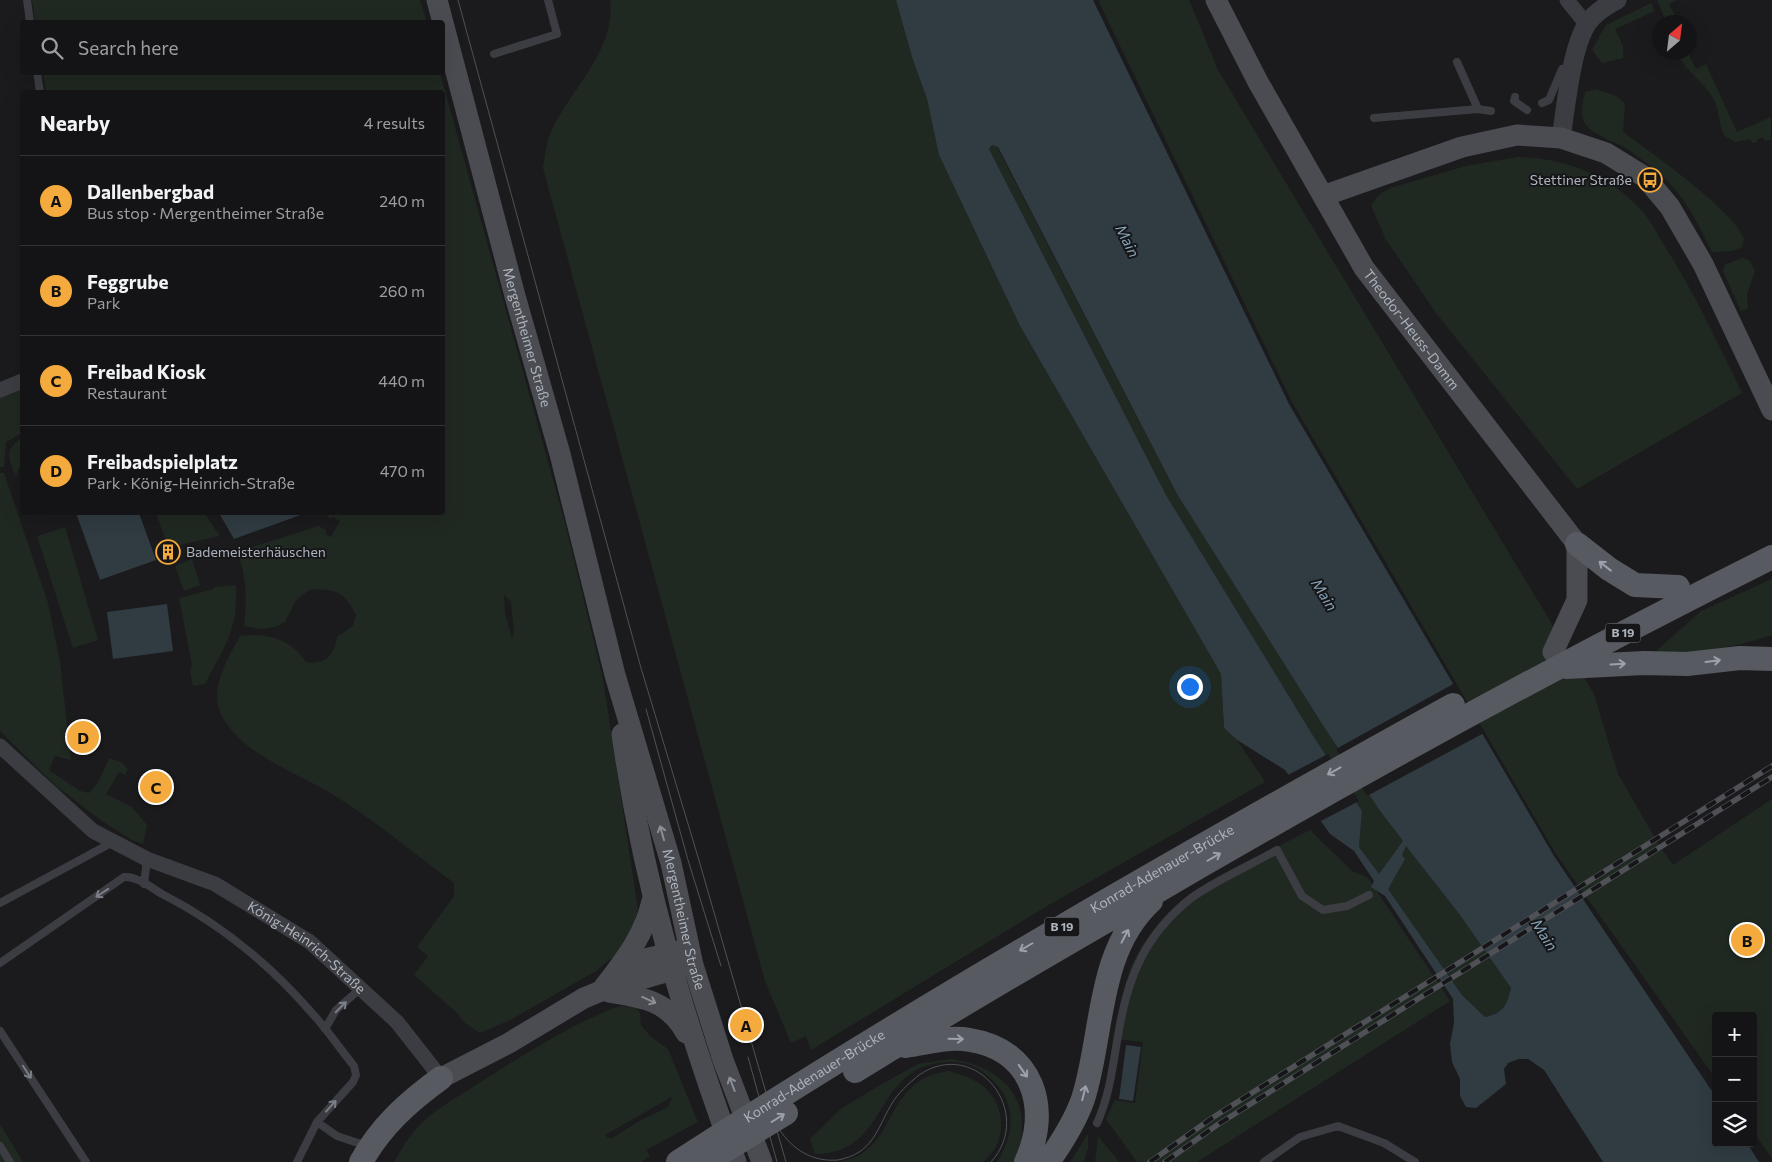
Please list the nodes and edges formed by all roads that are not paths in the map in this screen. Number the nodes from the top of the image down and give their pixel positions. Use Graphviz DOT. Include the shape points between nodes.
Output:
graph roads {
  1 [pos="27,0"];
  2 [pos="437,0"];
  3 [pos="548,0"];
  4 [pos="1216,0"];
  5 [pos="1567,0"];
  6 [pos="1617,0"];
  7 [pos="30,20"];
  8 [pos="442,20"];
  9 [pos="1586,25"];
  10 [pos="445,30"];
  11 [pos="494,54"];
  12 [pos="1457,62"];
  13 [pos="1562,69"];
  14 [pos="37,75"];
  15 [pos="40,90"];
  16 [pos="1515,97"];
  17 [pos="1542,103"];
  18 [pos="1478,109"];
  19 [pos="1527,110"];
  20 [pos="1491,111"];
  21 [pos="1374,118"];
  22 [pos="1561,138"];
  23 [pos="1323,196"];
  24 [pos="20,382"];
  25 [pos="0,390"];
  26 [pos="1772,410"];
  27 [pos="1772,540"];
  28 [pos="1577,544"];
  29 [pos="1772,557"];
  30 [pos="1678,587"];
  31 [pos="1772,645"];
  32 [pos="1740,658"];
  33 [pos="1772,659"];
  34 [pos="1555,660"];
  35 [pos="616,674"];
  36 [pos="0,746"];
  37 [pos="113,842"];
  38 [pos="147,859"];
  39 [pos="1172,882"];
  40 [pos="144,884"];
  41 [pos="1369,895"];
  42 [pos="652,899"];
  43 [pos="0,903"];
  44 [pos="691,956"];
  45 [pos="669,962"];
  46 [pos="0,963"];
  47 [pos="361,988"];
  48 [pos="601,991"];
  49 [pos="325,1029"];
  50 [pos="0,1031"];
  51 [pos="894,1047"];
  52 [pos="698,1056"];
  53 [pos="442,1078"];
  54 [pos="317,1122"];
  55 [pos="1097,1123"];
  56 [pos="0,1146"];
  57 [pos="367,1157"];
  58 [pos="10,1162"];
  59 [pos="86,1162"];
  60 [pos="296,1162"];
  61 [pos="677,1162"];
  62 [pos="706,1162"];
  63 [pos="736,1162"];
  64 [pos="762,1162"];
  65 [pos="1026,1162"];
  66 [pos="1048,1162"];
  67 [pos="1264,1162"];
  68 [pos="1415,1162"];
  1 -- 7 [label="lane"];
  2 -- 8 [label="main road, Mergentheimer Straße"];
  3 -- 11 [label="lane" via="557,34"];
  4 -- 23 [label="main road, Theodor-Heuss-Damm"];
  5 -- 9 [label="street"];
  6 -- 9 [label="street" via="1596,13"];
  9 -- 22 [label="street" via="1578,43"];
  10 -- 35 [label="main road, Mergentheimer Straße"];
  12 -- 18 [label="lane"];
  13 -- 17 [label="lane" via="1549,100"];
  14 -- 15 [label="lane"];
  16 -- 19 [label="lane" via="1514,101"];
  18 -- 20 [label="lane"];
  18 -- 21 [label="lane"];
  22 -- 23 [label="main road" via="1517,135 1484,141"];
  22 -- 26 [label="main road" via="1585,145 1627,165 1658,191 1703,264"];
  23 -- 28 [label="main road, Theodor-Heuss-Damm" via="1364,268"];
  24 -- 25 [label="street"];
  27 -- 30 [label="main road, B 19"];
  30 -- 28 [label="main road, one-way" via="1635,585 1609,570"];
  28 -- 34 [label="main road" via="1577,600"];
  29 -- 34 [label="main road, B 19"];
  30 -- 34 [label="main road, B 19"];
  31 -- 32 [label="main road"];
  32 -- 33 [label="main road"];
  34 -- 32 [label="main road, one-way" via="1687,664"];
  39 -- 34 [label="main road, Konrad-Adenauer-Brücke / B 19, one-way"];
  34 -- 61 [label="main road, Konrad-Adenauer-Brücke / B 19, one-way, bridge" via="1231,829 1019,951"];
  35 -- 42 [label="main road, Mergentheimer Straße" via="629,785"];
  44 -- 35 [label="main road, Mergentheimer Straße, one-way" via="671,863"];
  36 -- 37 [label="street, König-Heinrich-Straße" via="93,831"];
  37 -- 38 [label="street, König-Heinrich-Straße"];
  37 -- 43 [label="lane"];
  38 -- 40 [label="lane"];
  38 -- 47 [label="street, König-Heinrich-Straße" via="215,884 310,942"];
  39 -- 51 [label="main road, B 19"];
  66 -- 39 [label="main road, one-way" via="1065,1138 1083,1098 1115,956 1138,915"];
  40 -- 46 [label="lane, one-way" via="129,876 124,877"];
  40 -- 49 [label="lane" via="230,936 296,996"];
  41 -- 55 [label="lane" via="1347,906 1323,910 1302,896 1277,850 1191,898 1165,922 1131,976 1112,1077"];
  42 -- 45 [label="main road, Mergentheimer Straße"];
  42 -- 48 [label="main road" via="639,940"];
  44 -- 45 [label="main road"];
  64 -- 44 [label="main road, Mergentheimer Straße, one-way" via="722,1060"];
  45 -- 48 [label="main road"];
  45 -- 52 [label="main road, Mergentheimer Straße"];
  49 -- 47 [label="lane, one-way" via="336,1010"];
  47 -- 53 [label="street, König-Heinrich-Straße" via="397,1022"];
  48 -- 52 [label="main road, one-way" via="644,997 663,1007 682,1026"];
  48 -- 53 [label="main road"];
  54 -- 49 [label="lane, one-way" via="356,1075 354,1066"];
  50 -- 59 [label="lane, one-way"];
  62 -- 51 [label="main road, B 19, one-way, bridge"];
  51 -- 65 [label="main road, one-way" via="955,1039 984,1042 1002,1050 1019,1065 1031,1084 1038,1108 1035,1136"];
  52 -- 63 [label="main road, Mergentheimer Straße"];
  53 -- 57 [label="main road" via="401,1108"];
  54 -- 57 [label="lane"];
  54 -- 60 [label="lane"];
  56 -- 58 [label="lane"];
  67 -- 68 [label="lane" via="1300,1137 1338,1126 1384,1143"];
}
